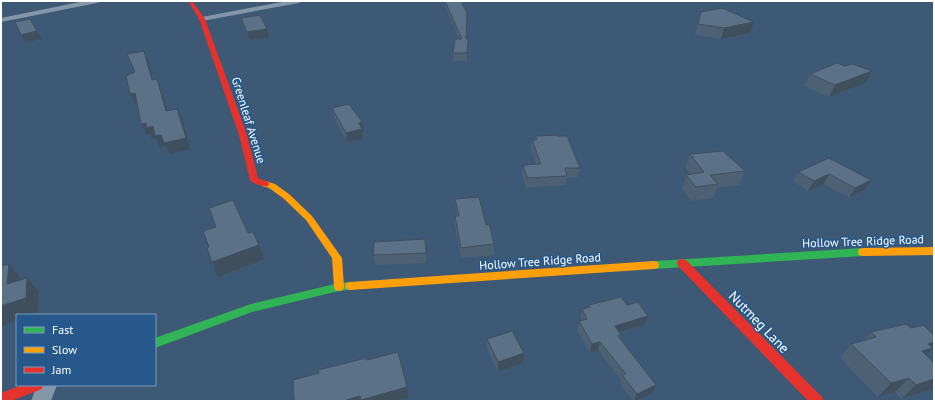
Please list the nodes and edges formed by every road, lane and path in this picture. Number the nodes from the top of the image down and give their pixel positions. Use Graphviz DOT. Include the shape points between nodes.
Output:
graph roads {
  1 [pos="98,1"];
  2 [pos="190,1"];
  3 [pos="299,1"];
  4 [pos="202,19"];
  5 [pos="1,20"];
  6 [pos="934,251"];
  7 [pos="682,264"];
  8 [pos="339,287"];
  9 [pos="156,342"];
  10 [pos="34,386"];
  11 [pos="47,386"];
  12 [pos="1,399"];
  13 [pos="41,401"];
  14 [pos="817,401"];
  1 -- 5 [label="street"];
  2 -- 4 [label="street, Greenleaf Avenue"];
  3 -- 4 [label="street"];
  4 -- 8 [label="street, Greenleaf Avenue" via="243,135 254,180 272,186 309,218 337,258"];
  6 -- 7 [label="street, Hollow Tree Ridge Road" via="844,252"];
  7 -- 8 [label="street, Hollow Tree Ridge Road"];
  7 -- 14 [label="street, Nutmeg Lane"];
  8 -- 9 [label="street, Hollow Tree Ridge Road" via="251,308"];
  10 -- 12 [label="street"];
  11 -- 13 [label="street"];
}
